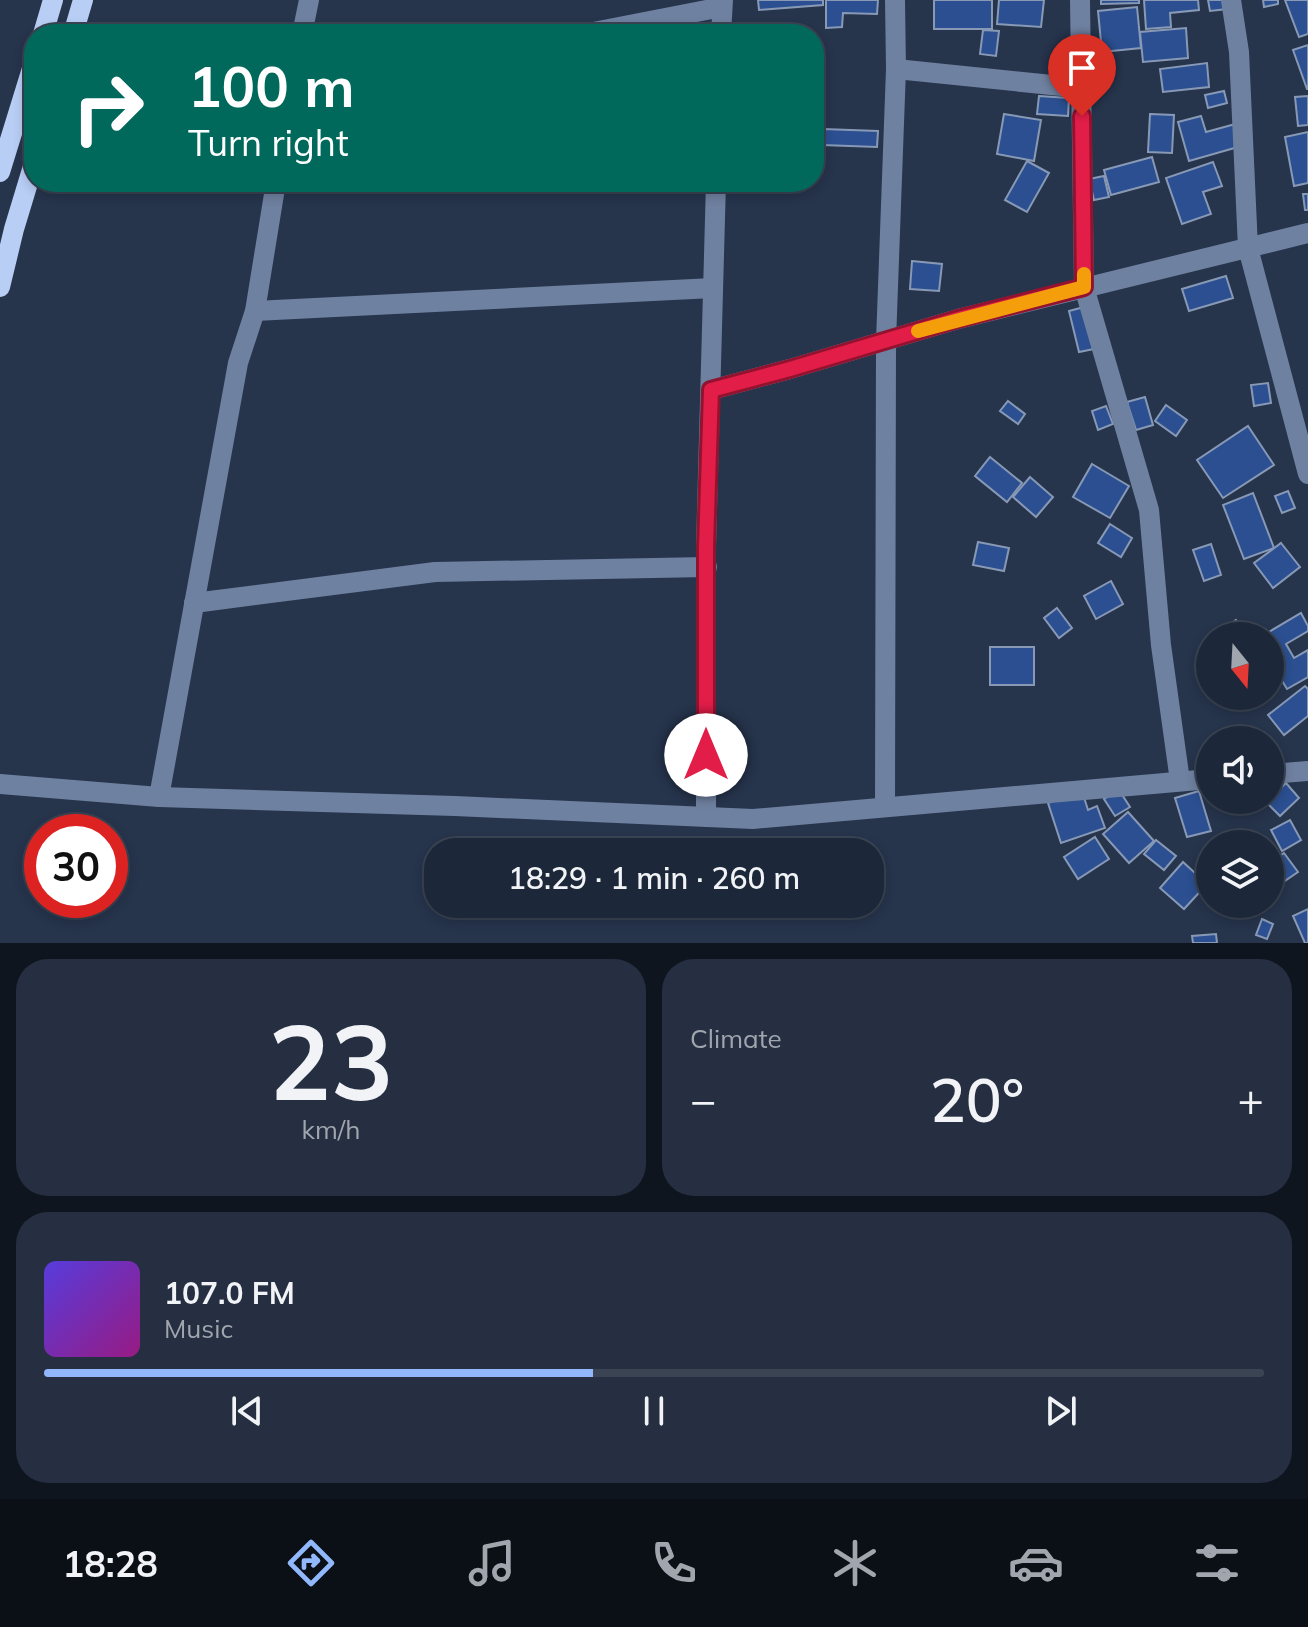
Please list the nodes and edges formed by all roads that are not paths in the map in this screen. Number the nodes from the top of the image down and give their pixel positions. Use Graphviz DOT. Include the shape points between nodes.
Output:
graph roads {
  1 [pos="53,0"];
  2 [pos="83,0"];
  3 [pos="309,0"];
  4 [pos="895,0"];
  5 [pos="1080,0"];
  6 [pos="1231,0"];
  7 [pos="723,4"];
  8 [pos="46,24"];
  9 [pos="76,24"];
  10 [pos="304,24"];
  11 [pos="630,24"];
  12 [pos="722,24"];
  13 [pos="896,69"];
  14 [pos="1081,88"];
  15 [pos="24,94"];
  16 [pos="0,172"];
  17 [pos="24,187"];
  18 [pos="274,192"];
  19 [pos="716,192"];
  20 [pos="7,228"];
  21 [pos="1308,233"];
  22 [pos="1248,248"];
  23 [pos="0,287"];
  24 [pos="1084,287"];
  25 [pos="713,288"];
  26 [pos="255,311"];
  27 [pos="886,341"];
  28 [pos="711,390"];
  29 [pos="1308,474"];
  30 [pos="707,567"];
  31 [pos="194,603"];
  32 [pos="1308,771"];
  33 [pos="1284,773"];
  34 [pos="1196,780"];
  35 [pos="1180,781"];
  36 [pos="0,784"];
  37 [pos="159,797"];
  38 [pos="885,807"];
  39 [pos="706,817"];
  1 -- 8 [label="main road"];
  2 -- 9 [label="main road"];
  3 -- 10 [label="street"];
  4 -- 13 [label="street"];
  5 -- 14 [label="street"];
  6 -- 22 [label="street" via="1239,52"];
  7 -- 11 [label="street"];
  7 -- 12 [label="street"];
  13 -- 14 [label="street"];
  13 -- 27 [label="street"];
  14 -- 24 [label="street"];
  15 -- 16 [label="main road"];
  17 -- 20 [label="main road"];
  18 -- 26 [label="street"];
  19 -- 25 [label="street"];
  20 -- 23 [label="main road"];
  21 -- 22 [label="street"];
  22 -- 24 [label="street"];
  22 -- 29 [label="street"];
  24 -- 27 [label="street"];
  24 -- 35 [label="street" via="1149,510"];
  25 -- 26 [label="street"];
  25 -- 28 [label="street"];
  26 -- 31 [label="street" via="238,363"];
  27 -- 28 [label="street"];
  27 -- 38 [label="street"];
  28 -- 30 [label="street"];
  30 -- 31 [label="street" via="435,572"];
  30 -- 39 [label="street"];
  31 -- 37 [label="street"];
  32 -- 33 [label="street"];
  34 -- 35 [label="street"];
  35 -- 38 [label="street"];
  36 -- 37 [label="street"];
  37 -- 39 [label="street"];
  38 -- 39 [label="street" via="753,819"];
}
